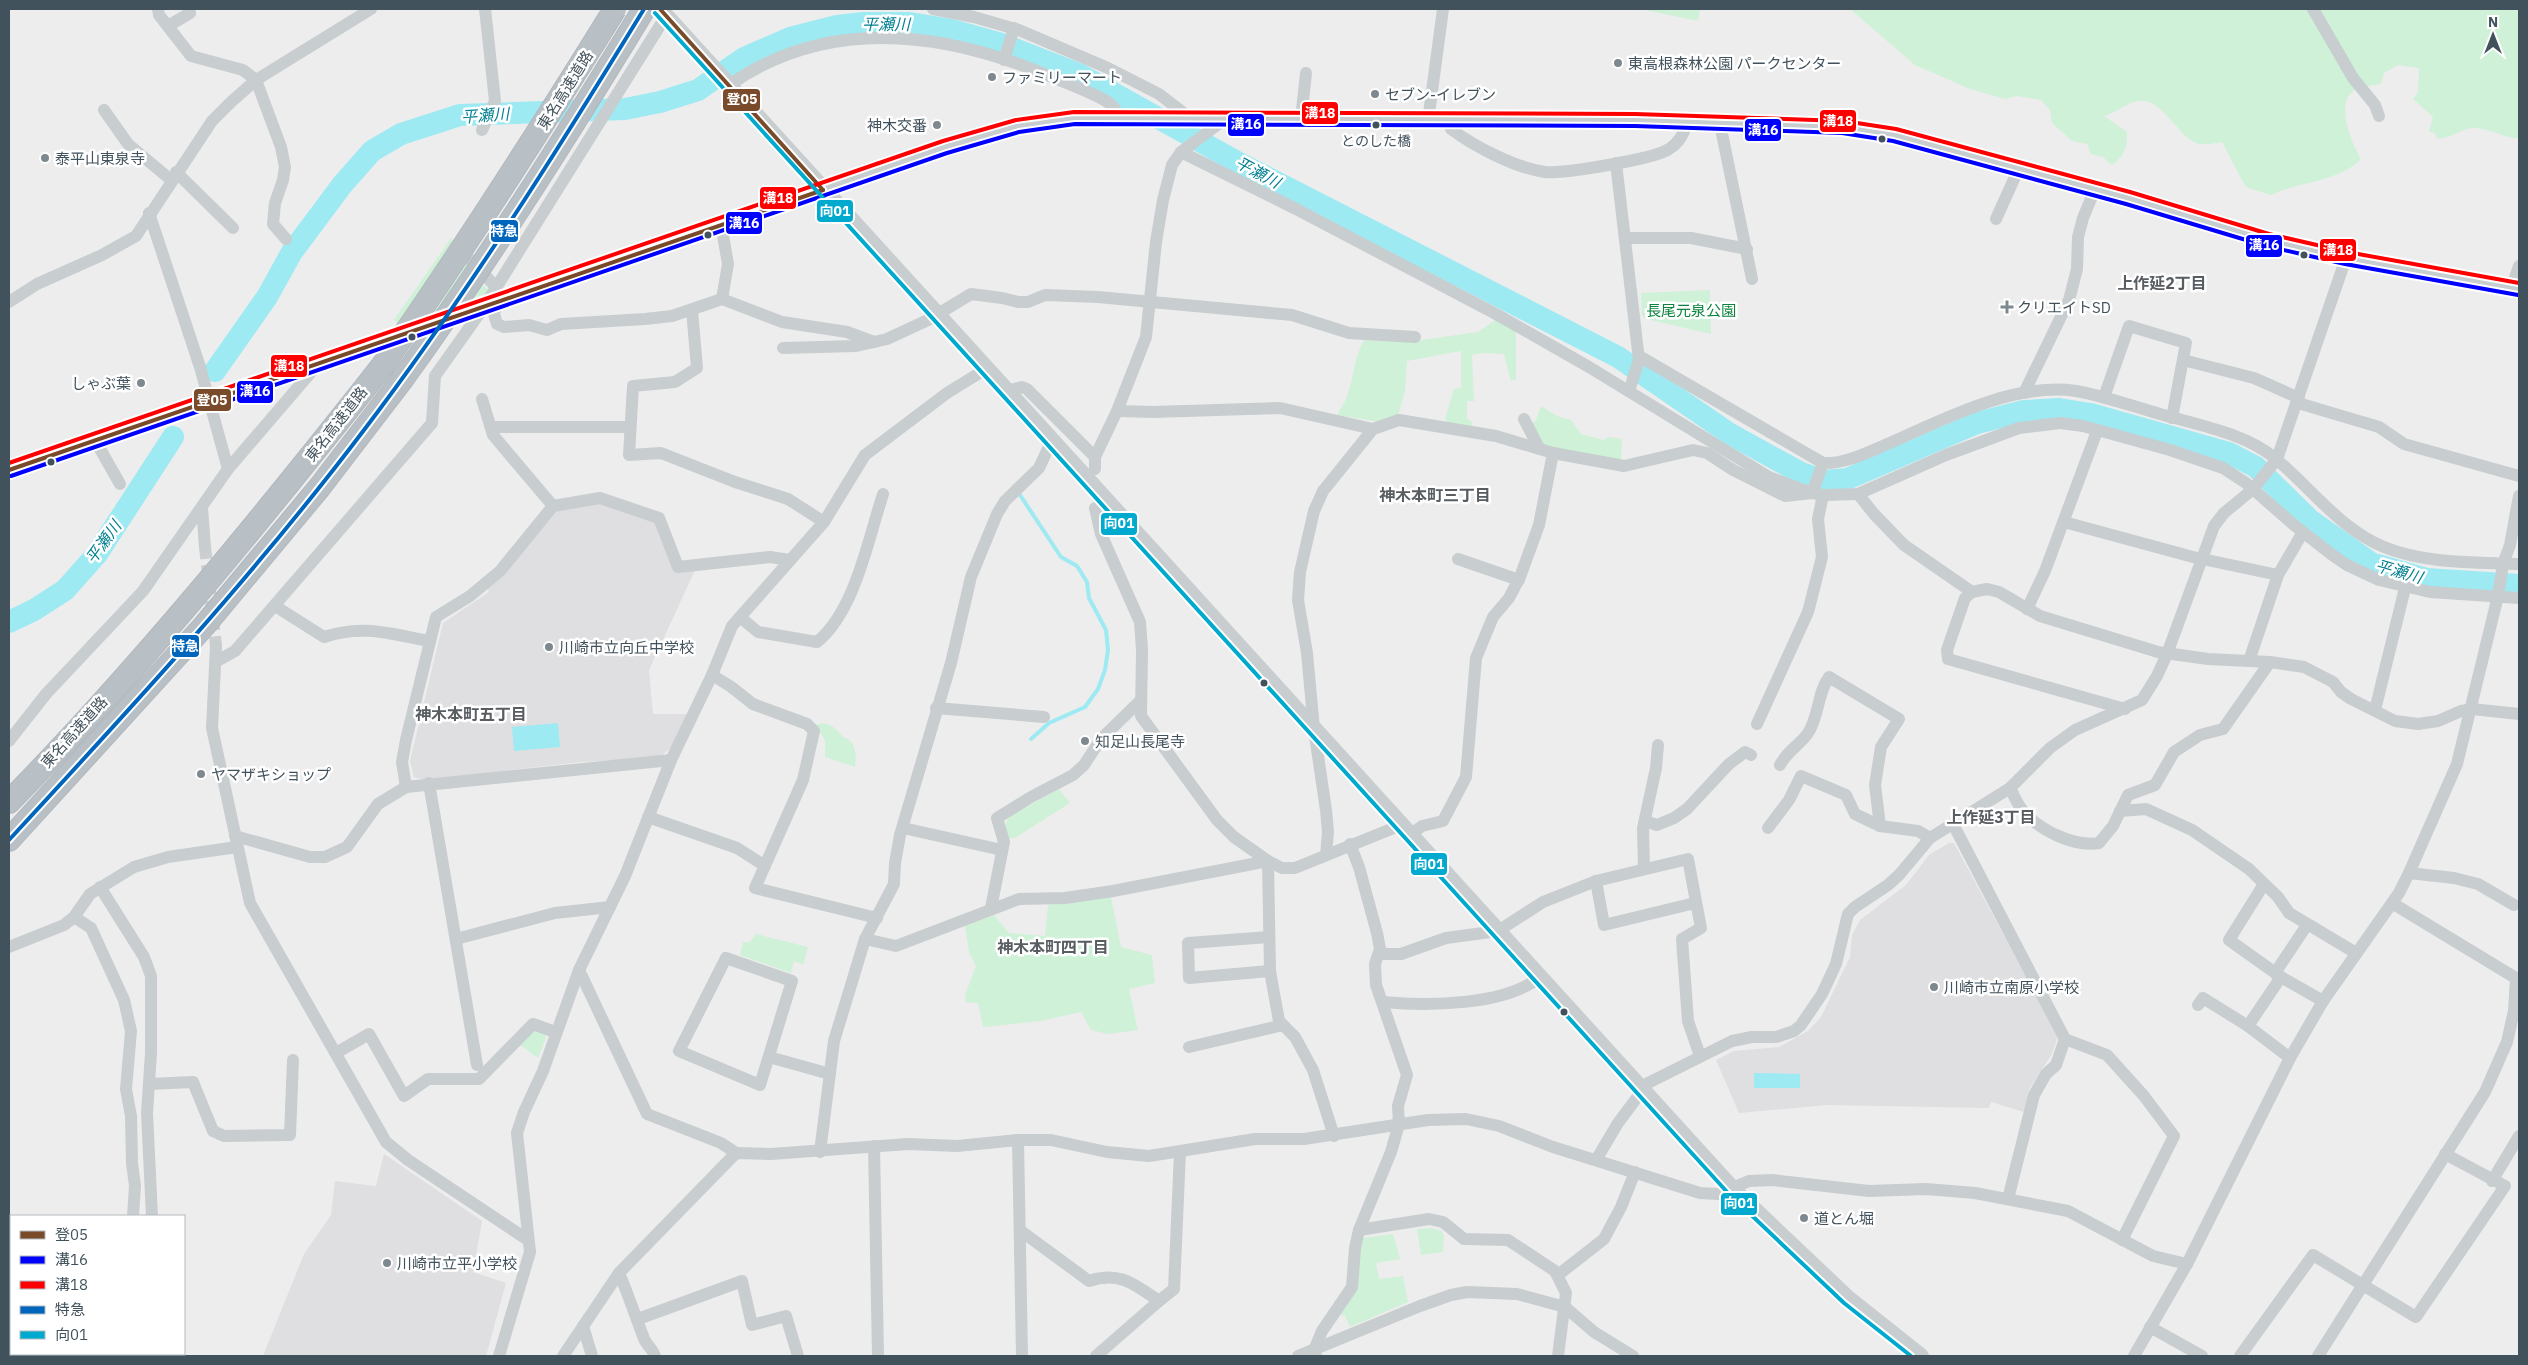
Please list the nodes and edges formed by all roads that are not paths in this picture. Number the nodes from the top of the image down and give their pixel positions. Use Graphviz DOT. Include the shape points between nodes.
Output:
graph roads {
  1 [pos="158,9"];
  2 [pos="189,9"];
  3 [pos="370,9"];
  4 [pos="485,9"];
  5 [pos="615,9"];
  6 [pos="644,9"];
  7 [pos="933,9"];
  8 [pos="1443,9"];
  9 [pos="2313,9"];
  10 [pos="663,12"];
  11 [pos="168,26"];
  12 [pos="1012,32"];
  13 [pos="1004,58"];
  14 [pos="1306,73"];
  15 [pos="256,80"];
  16 [pos="727,84"];
  17 [pos="104,110"];
  18 [pos="2379,116"];
  19 [pos="1121,118"];
  20 [pos="1190,118"];
  21 [pos="1225,119"];
  22 [pos="1301,119"];
  23 [pos="1451,120"];
  24 [pos="1428,121"];
  25 [pos="1688,122"];
  26 [pos="1720,124"];
  27 [pos="484,127"];
  28 [pos="1181,152"];
  29 [pos="1616,163"];
  30 [pos="2019,168"];
  31 [pos="174,176"];
  32 [pos="2095,189"];
  33 [pos="823,190"];
  34 [pos="149,213"];
  35 [pos="1996,219"];
  36 [pos="721,224"];
  37 [pos="233,228"];
  38 [pos="457,237"];
  39 [pos="1625,238"];
  40 [pos="286,239"];
  41 [pos="1747,249"];
  42 [pos="2346,258"];
  43 [pos="2519,266"];
  44 [pos="1752,279"];
  45 [pos="2516,288"];
  46 [pos="493,299"];
  47 [pos="722,299"];
  48 [pos="9,302"];
  49 [pos="1151,303"];
  50 [pos="692,310"];
  51 [pos="937,314"];
  52 [pos="1416,337"];
  53 [pos="874,342"];
  54 [pos="783,348"];
  55 [pos="1639,358"];
  56 [pos="2183,360"];
  57 [pos="318,364"];
  58 [pos="986,369"];
  59 [pos="1628,389"];
  60 [pos="1006,391"];
  61 [pos="2024,393"];
  62 [pos="2104,397"];
  63 [pos="482,399"];
  64 [pos="2298,400"];
  65 [pos="210,401"];
  66 [pos="1117,411"];
  67 [pos="2172,418"];
  68 [pos="1524,419"];
  69 [pos="491,427"];
  70 [pos="629,427"];
  71 [pos="1373,429"];
  72 [pos="2097,431"];
  73 [pos="95,440"];
  74 [pos="1052,440"];
  75 [pos="1539,448"];
  76 [pos="1553,453"];
  77 [pos="2276,459"];
  78 [pos="1822,466"];
  79 [pos="228,469"];
  80 [pos="9,470"];
  81 [pos="2519,476"];
  82 [pos="120,484"];
  83 [pos="2253,489"];
  84 [pos="1816,492"];
  85 [pos="883,494"];
  86 [pos="1858,494"];
  87 [pos="2519,496"];
  88 [pos="2519,500"];
  89 [pos="553,506"];
  90 [pos="202,508"];
  91 [pos="1095,508"];
  92 [pos="824,522"];
  93 [pos="2064,522"];
  94 [pos="2303,532"];
  95 [pos="206,547"];
  96 [pos="1458,559"];
  97 [pos="2200,559"];
  98 [pos="790,560"];
  99 [pos="2519,564"];
  100 [pos="2503,566"];
  101 [pos="2278,576"];
  102 [pos="1518,580"];
  103 [pos="2405,588"];
  104 [pos="1972,592"];
  105 [pos="2498,595"];
  106 [pos="2519,598"];
  107 [pos="275,606"];
  108 [pos="2027,609"];
  109 [pos="740,617"];
  110 [pos="429,641"];
  111 [pos="216,646"];
  112 [pos="2167,654"];
  113 [pos="217,661"];
  114 [pos="2249,661"];
  115 [pos="2270,662"];
  116 [pos="712,675"];
  117 [pos="1140,701"];
  118 [pos="936,708"];
  119 [pos="2125,709"];
  120 [pos="2472,709"];
  121 [pos="2375,710"];
  122 [pos="2519,714"];
  123 [pos="1044,717"];
  124 [pos="1757,724"];
  125 [pos="1314,729"];
  126 [pos="9,741"];
  127 [pos="1658,744"];
  128 [pos="1745,751"];
  129 [pos="672,760"];
  130 [pos="1780,765"];
  131 [pos="429,783"];
  132 [pos="406,786"];
  133 [pos="2010,788"];
  134 [pos="9,802"];
  135 [pos="2120,810"];
  136 [pos="648,817"];
  137 [pos="1645,822"];
  138 [pos="1953,824"];
  139 [pos="1880,826"];
  140 [pos="903,828"];
  141 [pos="1768,828"];
  142 [pos="1405,830"];
  143 [pos="1930,838"];
  144 [pos="9,840"];
  145 [pos="236,842"];
  146 [pos="1350,844"];
  147 [pos="1002,850"];
  148 [pos="1326,855"];
  149 [pos="1268,861"];
  150 [pos="765,866"];
  151 [pos="1644,869"];
  152 [pos="2410,873"];
  153 [pos="1596,881"];
  154 [pos="2264,884"];
  155 [pos="100,887"];
  156 [pos="1695,903"];
  157 [pos="2392,903"];
  158 [pos="2514,905"];
  159 [pos="610,907"];
  160 [pos="991,908"];
  161 [pos="74,918"];
  162 [pos="877,918"];
  163 [pos="2307,925"];
  164 [pos="1498,930"];
  165 [pos="1269,937"];
  166 [pos="456,939"];
  167 [pos="865,939"];
  168 [pos="9,948"];
  169 [pos="2356,953"];
  170 [pos="1379,954"];
  171 [pos="579,970"];
  172 [pos="1270,972"];
  173 [pos="2278,975"];
  174 [pos="1540,977"];
  175 [pos="2518,980"];
  176 [pos="2323,1001"];
  177 [pos="1382,1002"];
  178 [pos="2198,1005"];
  179 [pos="1283,1025"];
  180 [pos="2248,1026"];
  181 [pos="555,1032"];
  182 [pos="2065,1039"];
  183 [pos="1189,1047"];
  184 [pos="336,1053"];
  185 [pos="1700,1056"];
  186 [pos="769,1057"];
  187 [pos="2290,1058"];
  188 [pos="294,1060"];
  189 [pos="477,1065"];
  190 [pos="830,1074"];
  191 [pos="149,1084"];
  192 [pos="1642,1089"];
  193 [pos="1399,1124"];
  194 [pos="1334,1136"];
  195 [pos="2519,1136"];
  196 [pos="1018,1140"];
  197 [pos="874,1146"];
  198 [pos="820,1152"];
  199 [pos="1180,1152"];
  200 [pos="736,1153"];
  201 [pos="2445,1154"];
  202 [pos="1596,1160"];
  203 [pos="1635,1172"];
  204 [pos="2492,1181"];
  205 [pos="1733,1189"];
  206 [pos="2008,1199"];
  207 [pos="132,1215"];
  208 [pos="152,1215"];
  209 [pos="1359,1230"];
  210 [pos="1021,1231"];
  211 [pos="528,1240"];
  212 [pos="2122,1240"];
  213 [pos="2187,1264"];
  214 [pos="619,1273"];
  215 [pos="1558,1275"];
  216 [pos="2362,1284"];
  217 [pos="1159,1301"];
  218 [pos="1566,1307"];
  219 [pos="638,1319"];
  220 [pos="583,1326"];
  221 [pos="2150,1327"];
  222 [pos="1315,1353"];
  223 [pos="498,1356"];
  224 [pos="563,1356"];
  225 [pos="592,1356"];
  226 [pos="655,1356"];
  227 [pos="798,1356"];
  228 [pos="878,1356"];
  229 [pos="1022,1356"];
  230 [pos="1096,1356"];
  231 [pos="1298,1356"];
  232 [pos="1558,1356"];
  233 [pos="1633,1356"];
  234 [pos="1921,1356"];
  235 [pos="2134,1356"];
  236 [pos="2202,1356"];
  237 [pos="2240,1356"];
  238 [pos="2318,1356"];
  1 -- 11 [label="street"];
  2 -- 11 [label="street" via="190,13"];
  3 -- 15 [label="street"];
  4 -- 27 [label="street" via="495,101"];
  5 -- 134 [label="highway, 東名高速道路, bridge" via="516,170 382,365 189,604"];
  6 -- 144 [label="highway, 東名高速道路, bridge" via="539,181 401,381 319,488 204,626"];
  7 -- 12 [label="street"];
  8 -- 24 [label="street"];
  9 -- 18 [label="street" via="2352,78 2375,105"];
  10 -- 16 [label="street"];
  10 -- 46 [label="street" via="618,94"];
  11 -- 15 [label="street" via="191,56 244,70"];
  12 -- 13 [label="street"];
  12 -- 20 [label="street" via="1108,68 1160,94"];
  13 -- 16 [label="street" via="916,38 852,37 780,56"];
  13 -- 19 [label="street" via="1110,103"];
  14 -- 22 [label="street"];
  15 -- 31 [label="street" via="212,121"];
  15 -- 40 [label="street" via="281,147 285,167 273,224"];
  16 -- 33 [label="street"];
  17 -- 31 [label="street" via="128,144"];
  19 -- 20 [label="street"];
  19 -- 33 [label="street" via="1054,120 986,133"];
  20 -- 21 [label="street"];
  21 -- 22 [label="street"];
  21 -- 28 [label="street"];
  22 -- 24 [label="street"];
  23 -- 24 [label="street"];
  23 -- 25 [label="street"];
  23 -- 29 [label="street" via="1451,130 1461,137 1522,167 1547,172"];
  25 -- 26 [label="street"];
  25 -- 29 [label="street" via="1682,139 1668,150 1647,158"];
  26 -- 30 [label="street" via="1851,128 1894,135"];
  26 -- 41 [label="street"];
  28 -- 49 [label="street" via="1172,165 1163,200"];
  28 -- 59 [label="street" via="1496,314"];
  29 -- 39 [label="street"];
  30 -- 32 [label="street"];
  30 -- 35 [label="street"];
  31 -- 34 [label="street"];
  31 -- 37 [label="street"];
  32 -- 42 [label="street" via="2267,240"];
  32 -- 61 [label="street" via="2078,237 2077,269 2069,300"];
  33 -- 36 [label="street"];
  33 -- 51 [label="street"];
  34 -- 48 [label="street" via="136,236 102,256 37,284"];
  34 -- 65 [label="street"];
  36 -- 46 [label="street"];
  36 -- 47 [label="street" via="728,264"];
  38 -- 46 [label="street" via="458,248"];
  39 -- 41 [label="street" via="1691,238"];
  39 -- 55 [label="street"];
  41 -- 44 [label="street"];
  42 -- 45 [label="street"];
  42 -- 64 [label="street"];
  43 -- 45 [label="street"];
  46 -- 50 [label="street" via="497,324 504,327 529,325 547,330 561,324 645,319"];
  46 -- 57 [label="street"];
  46 -- 107 [label="street" via="435,376 432,423"];
  47 -- 50 [label="street"];
  47 -- 53 [label="street" via="782,322 846,332"];
  49 -- 51 [label="street" via="1045,295 1028,302 1018,302 970,294"];
  49 -- 52 [label="street" via="1292,315 1349,334"];
  49 -- 66 [label="street" via="1146,337"];
  50 -- 70 [label="street" via="697,368 675,382 633,386"];
  51 -- 53 [label="street" via="910,329"];
  51 -- 58 [label="street"];
  53 -- 54 [label="street" via="856,346"];
  55 -- 59 [label="street"];
  55 -- 78 [label="street"];
  56 -- 62 [label="street" via="2186,342 2129,326"];
  56 -- 64 [label="street" via="2254,378"];
  56 -- 67 [label="street"];
  57 -- 65 [label="street"];
  57 -- 79 [label="street"];
  58 -- 60 [label="street"];
  58 -- 92 [label="street" via="947,393 865,455"];
  59 -- 84 [label="street" via="1769,477"];
  60 -- 66 [label="street" via="1027,389 1095,463"];
  60 -- 74 [label="street"];
  61 -- 62 [label="street" via="2074,391"];
  61 -- 78 [label="street" via="1968,408 1860,456"];
  62 -- 67 [label="street"];
  63 -- 69 [label="street"];
  64 -- 77 [label="street"];
  64 -- 81 [label="street" via="2379,427 2404,444"];
  65 -- 73 [label="street"];
  65 -- 79 [label="street"];
  66 -- 71 [label="street" via="1280,408"];
  67 -- 77 [label="street" via="2231,436"];
  68 -- 75 [label="street"];
  69 -- 70 [label="street"];
  69 -- 89 [label="street" via="493,435"];
  70 -- 92 [label="street" via="629,455 661,453 788,499"];
  71 -- 75 [label="street" via="1398,420 1496,436"];
  71 -- 125 [label="street" via="1323,491 1314,511 1300,572 1298,600"];
  72 -- 83 [label="street" via="2223,468"];
  72 -- 86 [label="street" via="2060,423 2019,428 1946,455"];
  72 -- 93 [label="street"];
  73 -- 80 [label="street"];
  73 -- 82 [label="street"];
  74 -- 118 [label="street" via="1039,468 1004,501 990,530 971,576 953,654"];
  74 -- 125 [label="street"];
  75 -- 76 [label="street"];
  76 -- 84 [label="street" via="1624,466 1693,450 1707,453 1785,496"];
  76 -- 102 [label="street" via="1539,525"];
  77 -- 83 [label="street"];
  77 -- 100 [label="street" via="2344,523 2386,548 2422,558"];
  78 -- 84 [label="street"];
  79 -- 90 [label="street"];
  83 -- 94 [label="street"];
  83 -- 97 [label="street" via="2219,520"];
  84 -- 86 [label="street"];
  84 -- 124 [label="street" via="1822,557 1808,612"];
  85 -- 109 [label="street" via="853,588 831,631 817,642 758,632"];
  86 -- 104 [label="street" via="1904,545"];
  87 -- 88 [label="street"];
  88 -- 100 [label="street"];
  89 -- 98 [label="street" via="600,498 659,518 678,567 770,557"];
  89 -- 110 [label="street" via="500,570 470,596 436,618"];
  90 -- 95 [label="street"];
  90 -- 126 [label="street" via="144,591 46,694"];
  91 -- 117 [label="street" via="1101,534 1140,622"];
  92 -- 98 [label="street"];
  93 -- 97 [label="street"];
  93 -- 108 [label="street"];
  94 -- 101 [label="street"];
  94 -- 103 [label="street" via="2347,565"];
  96 -- 102 [label="street"];
  97 -- 101 [label="street"];
  97 -- 112 [label="street"];
  98 -- 109 [label="street"];
  99 -- 100 [label="street"];
  100 -- 105 [label="street"];
  101 -- 114 [label="street"];
  102 -- 142 [label="street" via="1509,598 1493,617 1476,658 1466,777 1443,821"];
  103 -- 105 [label="street"];
  103 -- 121 [label="street"];
  104 -- 108 [label="street" via="1987,589 1999,592"];
  104 -- 119 [label="street" via="1965,598 1946,650 1948,659"];
  105 -- 106 [label="street"];
  105 -- 120 [label="street"];
  107 -- 110 [label="street" via="324,637 345,630 361,630"];
  107 -- 113 [label="street" via="235,651"];
  108 -- 112 [label="street" via="2083,630"];
  109 -- 116 [label="street" via="732,626"];
  110 -- 132 [label="street" via="402,762"];
  111 -- 113 [label="street"];
  112 -- 114 [label="street"];
  112 -- 119 [label="street" via="2142,700"];
  113 -- 145 [label="street" via="212,728"];
  114 -- 115 [label="street"];
  115 -- 121 [label="street" via="2304,667 2323,675 2351,699"];
  115 -- 135 [label="street" via="2223,729 2200,735 2174,752 2155,785 2128,795"];
  116 -- 129 [label="street"];
  116 -- 150 [label="street" via="753,704 807,724 814,731 803,780"];
  117 -- 147 [label="street" via="1101,738 1084,765 1074,774 997,818 1004,842"];
  117 -- 149 [label="street" via="1141,716 1217,820 1234,837"];
  118 -- 123 [label="street"];
  118 -- 140 [label="street"];
  119 -- 133 [label="street" via="2075,730 2050,748"];
  120 -- 121 [label="street" via="2418,724 2395,721"];
  120 -- 122 [label="street"];
  120 -- 152 [label="street" via="2457,764"];
  125 -- 142 [label="street"];
  125 -- 148 [label="street" via="1328,832"];
  127 -- 137 [label="street"];
  128 -- 137 [label="street" via="1687,809 1657,825"];
  129 -- 131 [label="street"];
  129 -- 136 [label="street"];
  130 -- 139 [label="street" via="1784,756 1809,732 1823,686 1829,677 1899,719 1881,747 1875,785"];
  131 -- 132 [label="street"];
  131 -- 166 [label="street"];
  132 -- 145 [label="street" via="378,804 346,847 325,858"];
  133 -- 135 [label="street" via="2032,820 2048,831 2081,844 2099,843 2113,826"];
  133 -- 138 [label="street"];
  135 -- 154 [label="street" via="2146,809 2192,830 2230,855"];
  136 -- 150 [label="street" via="737,848"];
  136 -- 159 [label="street"];
  137 -- 151 [label="street"];
  138 -- 143 [label="street"];
  138 -- 182 [label="street"];
  139 -- 141 [label="street" via="1855,814 1846,795 1800,776 1789,800"];
  139 -- 143 [label="street" via="1918,831"];
  140 -- 147 [label="street"];
  140 -- 162 [label="street" via="894,884"];
  142 -- 146 [label="street"];
  142 -- 164 [label="street"];
  143 -- 185 [label="street" via="1899,876 1848,914 1836,964 1822,994 1801,1025 1776,1037 1732,1041"];
  145 -- 155 [label="street" via="134,867"];
  145 -- 184 [label="street" via="250,903"];
  146 -- 148 [label="street"];
  146 -- 170 [label="street" via="1377,933"];
  147 -- 160 [label="street"];
  148 -- 149 [label="street" via="1295,868 1282,868"];
  149 -- 160 [label="street" via="1122,890 1065,898 1019,899"];
  149 -- 165 [label="street"];
  150 -- 162 [label="street" via="756,888"];
  151 -- 153 [label="street"];
  151 -- 156 [label="street" via="1688,859"];
  152 -- 157 [label="street"];
  152 -- 158 [label="street" via="2478,884"];
  153 -- 156 [label="street" via="1604,925"];
  153 -- 164 [label="street" via="1543,902"];
  154 -- 163 [label="street" via="2289,913"];
  154 -- 173 [label="street" via="2229,940"];
  155 -- 161 [label="street" via="90,894"];
  155 -- 191 [label="street" via="144,957 151,976"];
  156 -- 185 [label="street" via="1700,928 1682,939 1688,1021"];
  157 -- 169 [label="street"];
  157 -- 175 [label="street"];
  159 -- 166 [label="street" via="555,913"];
  159 -- 171 [label="street"];
  160 -- 167 [label="street" via="958,924 896,946"];
  161 -- 168 [label="street"];
  161 -- 207 [label="street" via="91,928 124,1000 131,1031 126,1089 135,1186"];
  162 -- 167 [label="street"];
  163 -- 169 [label="street"];
  163 -- 173 [label="street"];
  164 -- 170 [label="street" via="1446,938 1401,954"];
  164 -- 174 [label="street"];
  165 -- 172 [label="street"];
  165 -- 172 [label="street" via="1188,943 1188,978"];
  166 -- 189 [label="street"];
  167 -- 190 [label="street" via="834,1041"];
  169 -- 176 [label="street"];
  170 -- 177 [label="street" via="1375,964 1376,985"];
  171 -- 181 [label="street"];
  171 -- 200 [label="street" via="647,1114 721,1143"];
  172 -- 179 [label="street" via="1279,1021"];
  173 -- 176 [label="street"];
  173 -- 180 [label="street"];
  174 -- 177 [label="street" via="1516,991 1480,1000 1424,1006"];
  174 -- 192 [label="street"];
  175 -- 201 [label="street" via="2507,1042 2484,1092"];
  176 -- 187 [label="street"];
  177 -- 193 [label="street" via="1407,1075 1398,1106"];
  178 -- 180 [label="street" via="2202,998"];
  179 -- 183 [label="street"];
  179 -- 194 [label="street" via="1296,1037 1313,1070"];
  180 -- 187 [label="street"];
  181 -- 184 [label="street" via="533,1024 479,1079 428,1079 404,1096 369,1034"];
  181 -- 211 [label="street" via="517,1133"];
  182 -- 206 [label="street" via="2056,1065 2046,1074 2034,1095"];
  182 -- 212 [label="street" via="2107,1056 2144,1096 2174,1136"];
  184 -- 211 [label="street" via="386,1142"];
  185 -- 192 [label="street" via="1658,1077"];
  186 -- 186 [label="street" via="760,1085 679,1051 726,958 792,981"];
  186 -- 190 [label="street"];
  187 -- 213 [label="street"];
  188 -- 191 [label="street" via="290,1135 224,1136 213,1130 193,1082"];
  190 -- 198 [label="street"];
  191 -- 208 [label="street"];
  192 -- 202 [label="street"];
  192 -- 205 [label="street"];
  193 -- 194 [label="street"];
  193 -- 202 [label="street" via="1466,1119 1499,1126"];
  193 -- 209 [label="street"];
  194 -- 199 [label="street" via="1256,1139"];
  195 -- 204 [label="street"];
  196 -- 197 [label="street" via="957,1146"];
  196 -- 199 [label="street" via="1051,1140 1107,1152 1149,1156"];
  196 -- 210 [label="street"];
  197 -- 198 [label="street"];
  197 -- 228 [label="street"];
  198 -- 200 [label="street"];
  199 -- 217 [label="street" via="1174,1289"];
  200 -- 214 [label="street"];
  201 -- 204 [label="street"];
  201 -- 216 [label="street"];
  202 -- 203 [label="street"];
  203 -- 205 [label="street" via="1700,1194 1718,1194"];
  203 -- 215 [label="street" via="1604,1238"];
  204 -- 216 [label="street" via="2505,1186 2416,1317"];
  205 -- 206 [label="street" via="1749,1181 1792,1180 1869,1191 1926,1189"];
  205 -- 234 [label="street" via="1848,1298"];
  206 -- 212 [label="street" via="2068,1211"];
  209 -- 215 [label="street" via="1437,1220 1464,1239 1508,1240"];
  209 -- 222 [label="street" via="1352,1287 1322,1331"];
  210 -- 217 [label="street" via="1089,1280 1105,1276 1131,1282"];
  210 -- 229 [label="street"];
  211 -- 223 [label="street" via="530,1252"];
  212 -- 213 [label="street" via="2153,1256"];
  213 -- 221 [label="street"];
  214 -- 219 [label="street"];
  214 -- 220 [label="street"];
  215 -- 218 [label="street" via="1566,1293"];
  216 -- 237 [label="street" via="2312,1255"];
  216 -- 238 [label="street"];
  217 -- 230 [label="street"];
  218 -- 222 [label="street" via="1517,1294 1467,1292 1420,1306"];
  218 -- 232 [label="street"];
  218 -- 233 [label="street" via="1594,1332"];
  219 -- 226 [label="street" via="643,1339"];
  219 -- 227 [label="street" via="742,1281 752,1326 786,1316"];
  220 -- 224 [label="street"];
  220 -- 225 [label="street"];
  221 -- 235 [label="street"];
  221 -- 236 [label="street"];
  222 -- 231 [label="street"];
}
